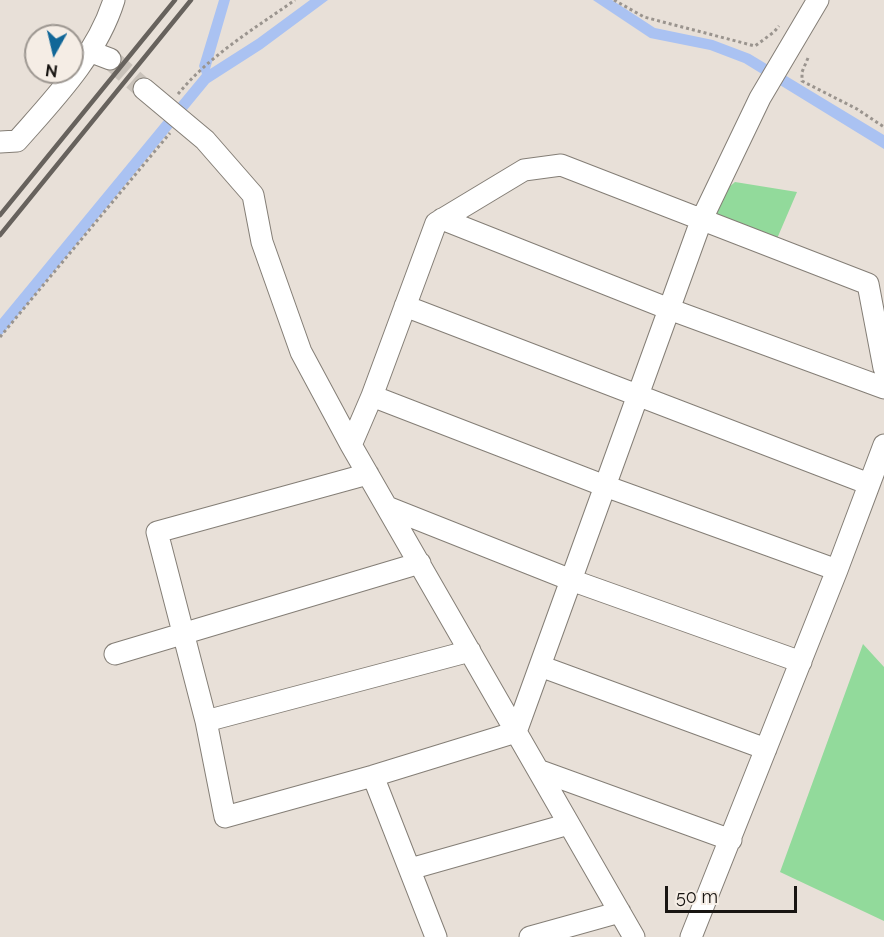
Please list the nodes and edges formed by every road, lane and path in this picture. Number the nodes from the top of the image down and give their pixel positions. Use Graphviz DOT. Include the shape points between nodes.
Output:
graph roads {
  1 [pos="114,0"];
  2 [pos="295,0"];
  3 [pos="614,0"];
  4 [pos="818,0"];
  5 [pos="780,24"];
  6 [pos="89,51"];
  7 [pos="811,51"];
  8 [pos="110,59"];
  9 [pos="144,89"];
  10 [pos="174,113"];
  11 [pos="884,127"];
  12 [pos="0,142"];
  13 [pos="442,219"];
  14 [pos="701,221"];
  15 [pos="405,306"];
  16 [pos="669,309"];
  17 [pos="0,337"];
  18 [pos="884,368"];
  19 [pos="884,388"];
  20 [pos="638,395"];
  21 [pos="372,396"];
  22 [pos="884,445"];
  23 [pos="351,446"];
  24 [pos="368,474"];
  25 [pos="870,484"];
  26 [pos="605,486"];
  27 [pos="387,507"];
  28 [pos="420,563"];
  29 [pos="837,570"];
  30 [pos="571,580"];
  31 [pos="183,633"];
  32 [pos="470,651"];
  33 [pos="115,654"];
  34 [pos="801,662"];
  35 [pos="540,666"];
  36 [pos="206,721"];
  37 [pos="516,732"];
  38 [pos="766,749"];
  39 [pos="538,770"];
  40 [pos="373,777"];
  41 [pos="569,824"];
  42 [pos="731,840"];
  43 [pos="410,869"];
  44 [pos="620,912"];
  45 [pos="436,937"];
  46 [pos="530,937"];
  47 [pos="634,937"];
  48 [pos="691,937"];
  1 -- 6 [label="street"];
  2 -- 10 [label="path" via="192,76"];
  3 -- 5 [label="path" via="644,17 755,46"];
  4 -- 14 [label="street" via="760,98"];
  6 -- 8 [label="street"];
  6 -- 12 [label="street" via="66,85 17,141"];
  7 -- 11 [label="path" via="802,81"];
  9 -- 10 [label="street"];
  10 -- 17 [label="path"];
  10 -- 23 [label="street" via="205,140 253,195 262,242 301,352"];
  13 -- 14 [label="street" via="524,170 561,165"];
  13 -- 15 [label="street" via="436,223"];
  13 -- 16 [label="street"];
  14 -- 16 [label="street"];
  14 -- 18 [label="street" via="868,284"];
  15 -- 20 [label="street"];
  15 -- 21 [label="street"];
  16 -- 19 [label="street"];
  16 -- 20 [label="street"];
  20 -- 25 [label="street"];
  20 -- 26 [label="street"];
  21 -- 23 [label="street"];
  21 -- 26 [label="street"];
  22 -- 25 [label="street"];
  23 -- 24 [label="street"];
  24 -- 27 [label="street"];
  24 -- 31 [label="street" via="157,532"];
  25 -- 29 [label="street"];
  26 -- 29 [label="street"];
  26 -- 30 [label="street"];
  27 -- 28 [label="street"];
  27 -- 30 [label="street"];
  28 -- 31 [label="street"];
  28 -- 32 [label="street"];
  29 -- 34 [label="street"];
  30 -- 34 [label="street"];
  30 -- 35 [label="street"];
  31 -- 33 [label="street"];
  31 -- 36 [label="street"];
  32 -- 36 [label="street"];
  32 -- 37 [label="street"];
  34 -- 38 [label="street"];
  35 -- 37 [label="street"];
  35 -- 38 [label="street"];
  36 -- 40 [label="street" via="225,817"];
  37 -- 39 [label="street"];
  37 -- 40 [label="street"];
  38 -- 42 [label="street"];
  39 -- 41 [label="street"];
  39 -- 42 [label="street"];
  40 -- 43 [label="street"];
  41 -- 43 [label="street"];
  41 -- 44 [label="street"];
  42 -- 48 [label="street"];
  43 -- 45 [label="street"];
  44 -- 46 [label="street"];
  44 -- 47 [label="street"];
}
